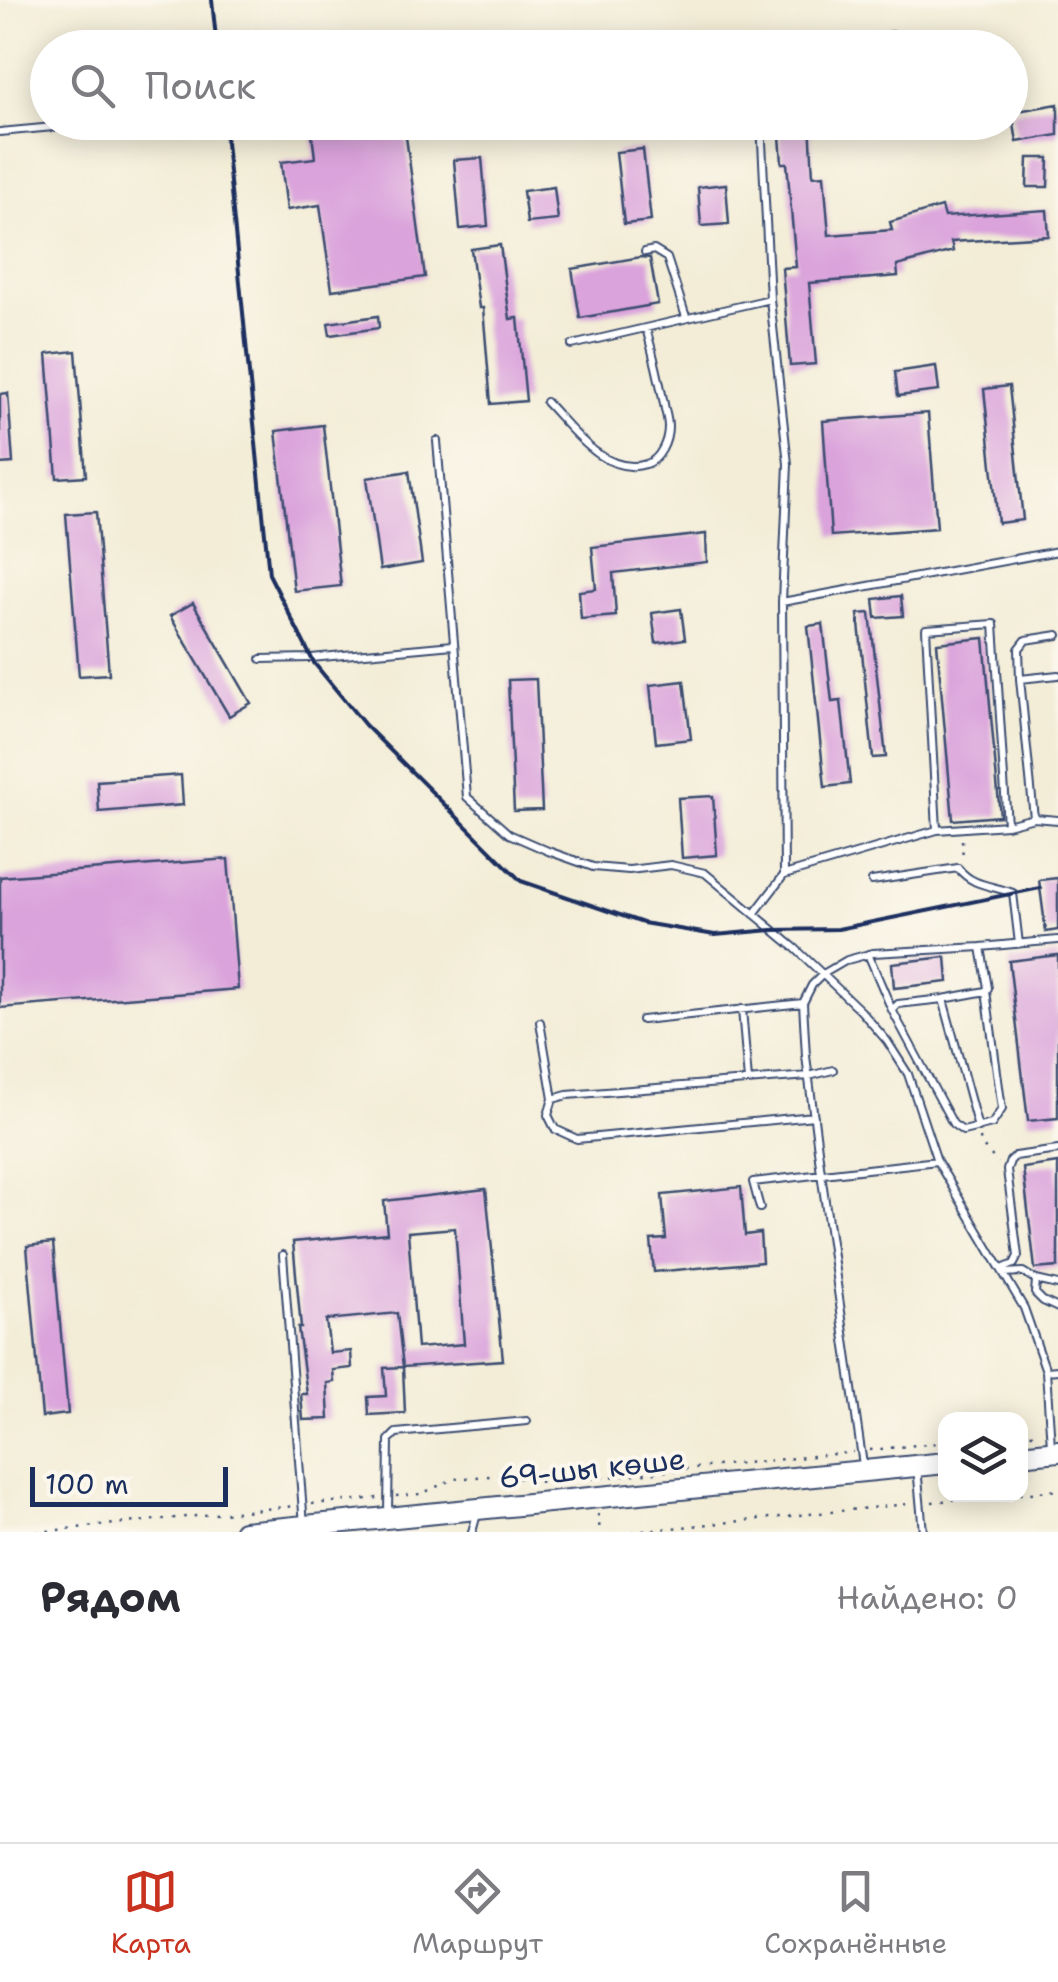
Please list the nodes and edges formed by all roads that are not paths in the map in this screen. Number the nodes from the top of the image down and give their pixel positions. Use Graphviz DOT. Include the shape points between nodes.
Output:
graph roads {
  1 [pos="30,129"];
  2 [pos="0,132"];
  3 [pos="762,140"];
  4 [pos="644,252"];
  5 [pos="770,299"];
  6 [pos="686,317"];
  7 [pos="646,328"];
  8 [pos="572,345"];
  9 [pos="546,402"];
  10 [pos="437,442"];
  11 [pos="1058,550"];
  12 [pos="782,602"];
  13 [pos="1058,635"];
  14 [pos="454,645"];
  15 [pos="261,660"];
  16 [pos="1058,675"];
  17 [pos="1020,679"];
  18 [pos="1034,818"];
  19 [pos="1058,820"];
  20 [pos="1007,825"];
  21 [pos="937,830"];
  22 [pos="784,875"];
  23 [pos="872,881"];
  24 [pos="754,914"];
  25 [pos="1058,940"];
  26 [pos="1019,944"];
  27 [pos="982,947"];
  28 [pos="868,954"];
  29 [pos="824,974"];
  30 [pos="986,990"];
  31 [pos="943,999"];
  32 [pos="803,1003"];
  33 [pos="742,1009"];
  34 [pos="892,1010"];
  35 [pos="642,1020"];
  36 [pos="540,1022"];
  37 [pos="833,1070"];
  38 [pos="809,1076"];
  39 [pos="748,1081"];
  40 [pos="553,1099"];
  41 [pos="814,1116"];
  42 [pos="978,1128"];
  43 [pos="1058,1150"];
  44 [pos="937,1162"];
  45 [pos="821,1173"];
  46 [pos="760,1208"];
  47 [pos="283,1255"];
  48 [pos="1002,1271"];
  49 [pos="1036,1280"];
  50 [pos="1058,1285"];
  51 [pos="1058,1308"];
  52 [pos="1058,1370"];
  53 [pos="1046,1371"];
  54 [pos="527,1422"];
  55 [pos="1055,1452"];
  56 [pos="1028,1454"];
  57 [pos="862,1461"];
  58 [pos="938,1464"];
  59 [pos="917,1466"];
  60 [pos="479,1509"];
  61 [pos="303,1516"];
  62 [pos="388,1518"];
  63 [pos="269,1531"];
  64 [pos="244,1532"];
  65 [pos="472,1532"];
  66 [pos="923,1532"];
  1 -- 2 [label="lane"];
  3 -- 5 [label="lane"];
  4 -- 6 [label="lane" via="667,258"];
  5 -- 6 [label="lane"];
  5 -- 12 [label="lane" via="788,464"];
  6 -- 7 [label="lane"];
  7 -- 8 [label="lane"];
  7 -- 9 [label="lane" via="668,428 653,462 634,468 612,462"];
  10 -- 14 [label="lane"];
  11 -- 12 [label="lane"];
  12 -- 22 [label="lane"];
  13 -- 17 [label="lane" via="1021,644"];
  14 -- 15 [label="lane"];
  14 -- 24 [label="lane" via="467,797 486,815 509,834 593,866 705,873"];
  16 -- 17 [label="lane"];
  17 -- 18 [label="lane"];
  18 -- 19 [label="lane"];
  18 -- 20 [label="lane"];
  20 -- 21 [label="lane"];
  20 -- 21 [label="lane" via="994,624 935,628 926,630"];
  21 -- 22 [label="lane"];
  22 -- 24 [label="lane"];
  23 -- 26 [label="lane" via="958,868 980,886 1013,893"];
  24 -- 29 [label="lane"];
  25 -- 26 [label="lane"];
  26 -- 27 [label="lane"];
  27 -- 28 [label="lane"];
  27 -- 30 [label="lane"];
  28 -- 29 [label="lane"];
  28 -- 34 [label="lane"];
  29 -- 32 [label="lane"];
  29 -- 44 [label="lane" via="908,1074"];
  30 -- 31 [label="lane"];
  30 -- 42 [label="lane" via="1002,1109 992,1124"];
  31 -- 34 [label="lane"];
  31 -- 42 [label="lane"];
  32 -- 33 [label="lane"];
  32 -- 38 [label="lane"];
  33 -- 35 [label="lane"];
  33 -- 39 [label="lane"];
  34 -- 42 [label="lane" via="953,1124 963,1132"];
  36 -- 40 [label="lane"];
  37 -- 38 [label="lane"];
  38 -- 39 [label="lane"];
  38 -- 41 [label="lane"];
  39 -- 40 [label="lane"];
  40 -- 41 [label="lane" via="552,1126 577,1139"];
  41 -- 45 [label="lane"];
  43 -- 48 [label="lane" via="1010,1161 1018,1256"];
  44 -- 45 [label="lane"];
  44 -- 48 [label="lane"];
  45 -- 46 [label="lane" via="753,1182"];
  45 -- 57 [label="lane"];
  47 -- 61 [label="lane"];
  48 -- 49 [label="lane"];
  48 -- 53 [label="lane" via="1024,1308"];
  49 -- 50 [label="lane"];
  49 -- 51 [label="lane" via="1035,1293"];
  52 -- 53 [label="lane"];
  53 -- 55 [label="lane"];
  54 -- 62 [label="lane" via="396,1433 390,1440"];
  55 -- 56 [label="main road"];
  57 -- 59 [label="main road, 69-шы көше"];
  57 -- 60 [label="main road, 69-шы көше"];
  58 -- 59 [label="main road, 69-шы көше"];
  59 -- 66 [label="lane"];
  60 -- 62 [label="main road, 69-шы көше"];
  60 -- 65 [label="lane"];
  61 -- 62 [label="main road, 69-шы көше"];
  61 -- 63 [label="main road, 69-шы көше"];
  63 -- 64 [label="main road, 69-шы көше"];
}
